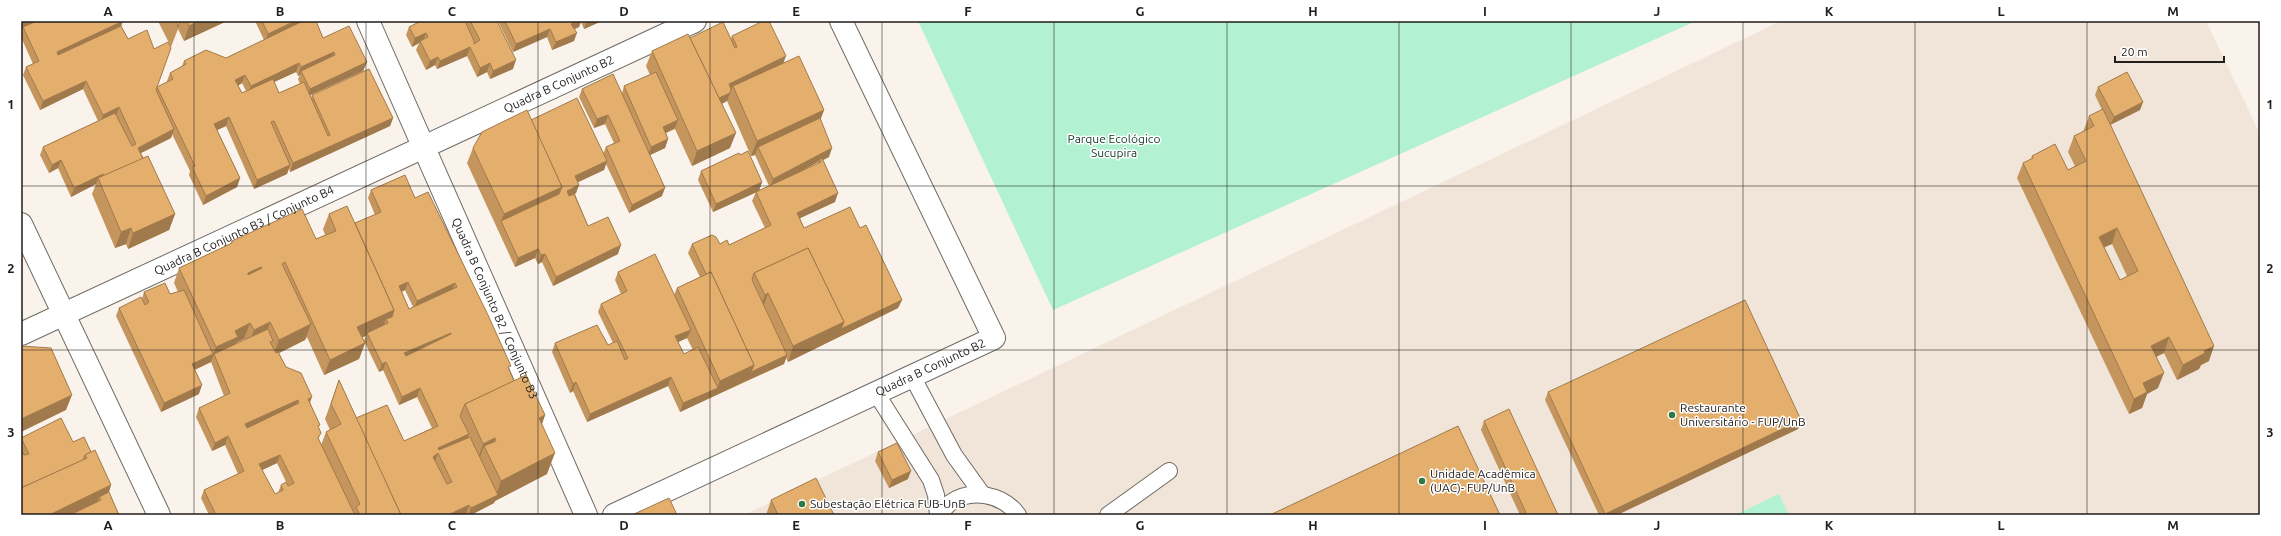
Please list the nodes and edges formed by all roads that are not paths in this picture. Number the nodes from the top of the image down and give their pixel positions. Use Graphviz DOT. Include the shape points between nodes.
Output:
graph roads {
  1 [pos="368,21"];
  2 [pos="695,21"];
  3 [pos="841,21"];
  4 [pos="423,146"];
  5 [pos="21,224"];
  6 [pos="64,314"];
  7 [pos="21,334"];
  8 [pos="912,376"];
  9 [pos="876,392"];
  10 [pos="1169,471"];
  11 [pos="982,494"];
  12 [pos="1110,513"];
  13 [pos="159,515"];
  14 [pos="586,515"];
  15 [pos="614,515"];
  16 [pos="939,515"];
  17 [pos="1018,515"];
  18 [pos="1096,515"];
  1 -- 4 [label="street, Quadra B Conjunto B2 / Conjunto B3"];
  2 -- 4 [label="street, Quadra B Conjunto B2"];
  3 -- 8 [label="street, Quadra B Conjunto B2" via="994,338"];
  4 -- 6 [label="street, Quadra B Conjunto B3 / Conjunto B4"];
  4 -- 14 [label="street, Quadra B Conjunto B2 / Conjunto B3"];
  5 -- 6 [label="street"];
  6 -- 7 [label="street, Quadra B Conjunto B3 / Conjunto B4"];
  6 -- 13 [label="street"];
  8 -- 9 [label="street, Quadra B Conjunto B2"];
  8 -- 11 [label="lane" via="954,455"];
  9 -- 15 [label="street, Quadra B Conjunto B2"];
  9 -- 16 [label="lane" via="931,480"];
  10 -- 12 [label="lane"];
  11 -- 16 [label="lane" via="965,496 950,503"];
  11 -- 17 [label="lane" via="998,499"];
  12 -- 18 [label="lane"];
}
